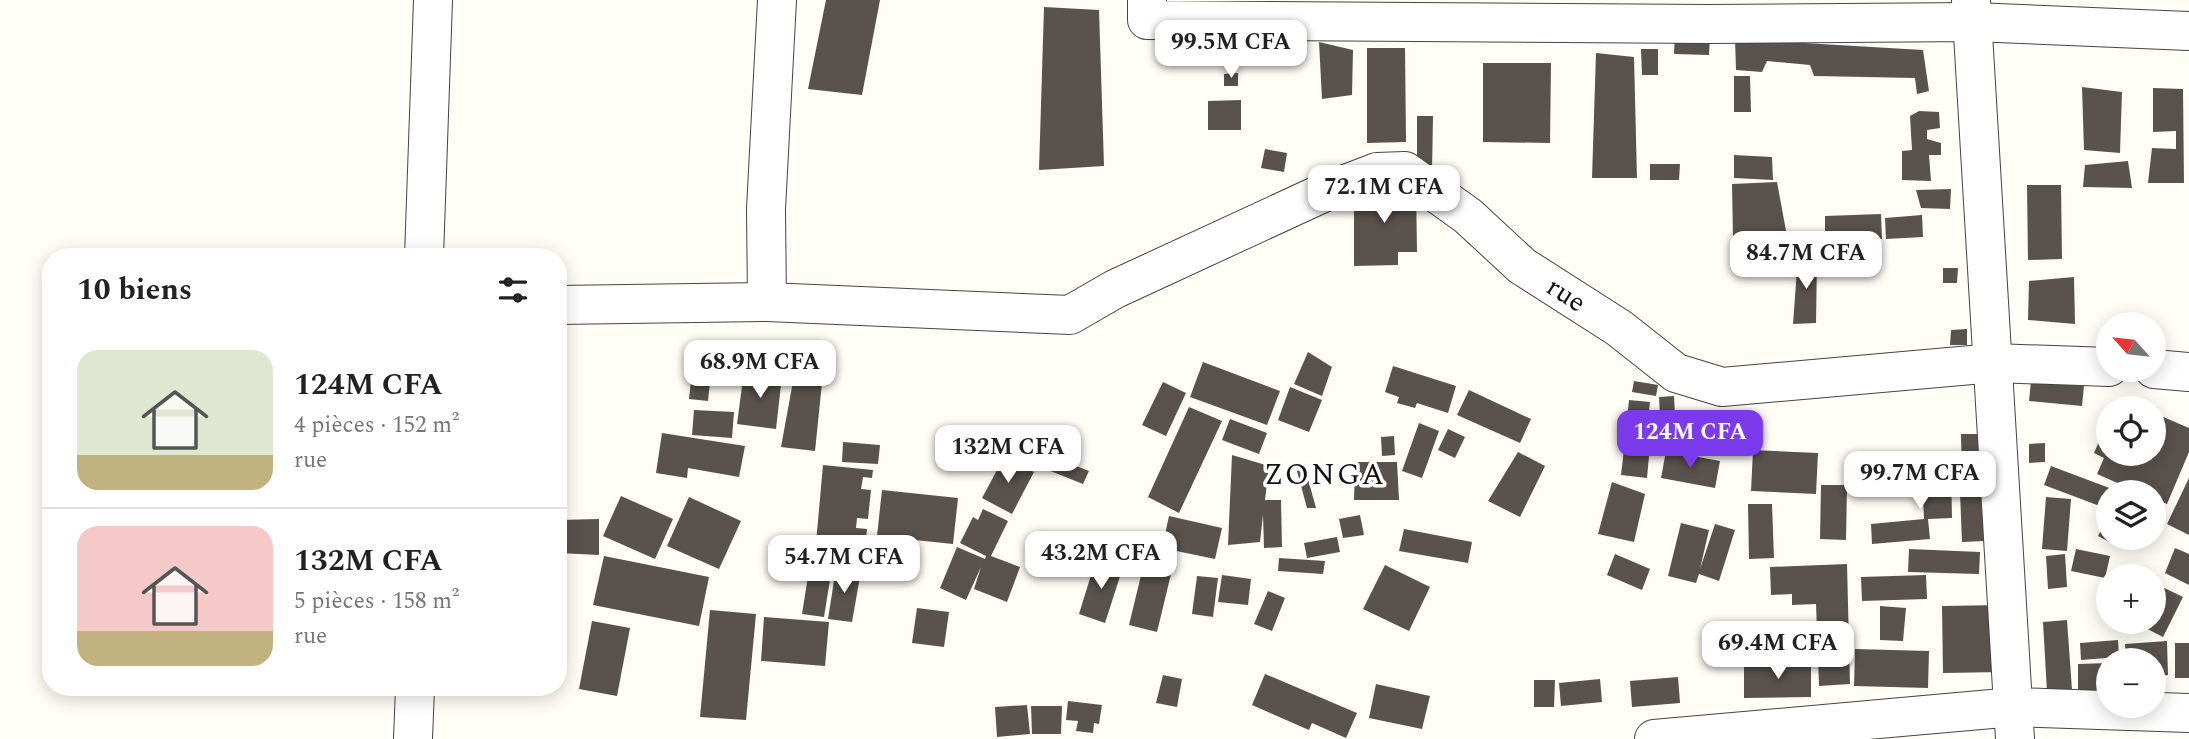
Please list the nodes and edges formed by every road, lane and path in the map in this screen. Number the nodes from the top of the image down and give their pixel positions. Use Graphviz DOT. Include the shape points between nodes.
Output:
graph roads {
  1 [pos="433,0"];
  2 [pos="777,0"];
  3 [pos="1147,0"];
  4 [pos="1972,11"];
  5 [pos="2189,31"];
  6 [pos="424,248"];
  7 [pos="768,302"];
  8 [pos="567,305"];
  9 [pos="1994,363"];
  10 [pos="2096,367"];
  11 [pos="2166,370"];
  12 [pos="2189,372"];
  13 [pos="415,696"];
  14 [pos="2189,713"];
  15 [pos="2015,723"];
  16 [pos="414,739"];
  17 [pos="1654,739"];
  1 -- 6 [label="street"];
  2 -- 7 [label="street" via="766,209"];
  3 -- 4 [label="street" via="1147,20 1708,24"];
  4 -- 5 [label="street"];
  4 -- 9 [label="street"];
  7 -- 8 [label="street"];
  7 -- 9 [label="street, rue" via="1070,315 1115,289 1325,192 1377,173 1405,171 1468,216 1522,266 1619,328 1676,373 1722,387"];
  9 -- 10 [label="street, rue"];
  9 -- 15 [label="street"];
  11 -- 12 [label="street"];
  13 -- 16 [label="street"];
  14 -- 15 [label="street"];
  15 -- 17 [label="street"];
}
